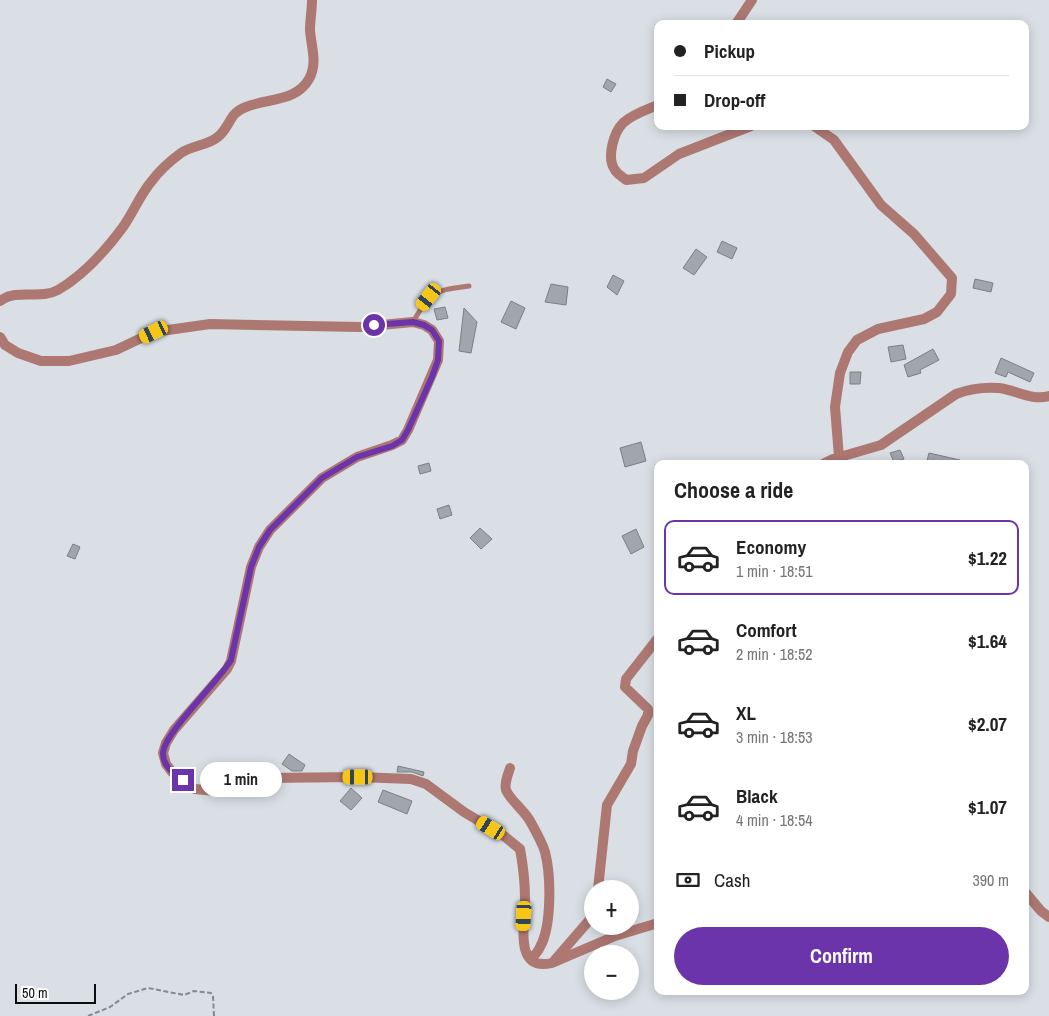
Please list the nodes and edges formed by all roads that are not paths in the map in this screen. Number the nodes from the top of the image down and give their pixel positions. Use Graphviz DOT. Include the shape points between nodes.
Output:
graph roads {
  1 [pos="312,0"];
  2 [pos="752,0"];
  3 [pos="739,20"];
  4 [pos="654,106"];
  5 [pos="741,130"];
  6 [pos="820,130"];
  7 [pos="469,286"];
  8 [pos="0,301"];
  9 [pos="413,322"];
  10 [pos="0,337"];
  11 [pos="1049,396"];
  12 [pos="839,457"];
  13 [pos="832,460"];
  14 [pos="654,643"];
  15 [pos="510,768"];
  16 [pos="599,880"];
  17 [pos="1029,897"];
  18 [pos="1049,917"];
  19 [pos="654,924"];
  20 [pos="584,926"];
  21 [pos="531,959"];
  22 [pos="552,963"];
  1 -- 8 [label="street" via="313,67 310,78 301,89 294,95 235,112 217,138 183,151 167,164 150,182 124,226 92,263 57,291 11,294"];
  2 -- 3 [label="street"];
  4 -- 5 [label="street" via="622,124 617,134 610,153 614,169 626,180 644,178 678,154"];
  6 -- 12 [label="street" via="834,140 882,206 914,234 952,278 951,294 937,312 924,319 878,329 856,340 848,352 840,373 835,407"];
  7 -- 9 [label="lane" via="438,291 429,297"];
  9 -- 10 [label="street" via="360,327 210,324 154,332 116,350 69,361 41,361 18,353 5,345"];
  9 -- 21 [label="street" via="432,330 439,341 438,360 408,430 402,440 392,446 357,457 322,478 270,530 251,567 231,660 174,730 163,753 172,772 195,789 216,791 264,778 401,778 426,784 520,849 525,897 524,948"];
  11 -- 12 [label="street" via="1025,396 999,388 967,390 956,394 881,445"];
  12 -- 13 [label="street"];
  14 -- 16 [label="street" via="626,679 625,687 648,709 648,715 631,764 606,805"];
  15 -- 21 [label="street" via="506,790 530,821 544,852 548,872 550,900 544,934 540,948"];
  17 -- 18 [label="street"];
  19 -- 22 [label="street" via="615,936"];
  20 -- 22 [label="street"];
  21 -- 22 [label="street" via="544,965"];
}
